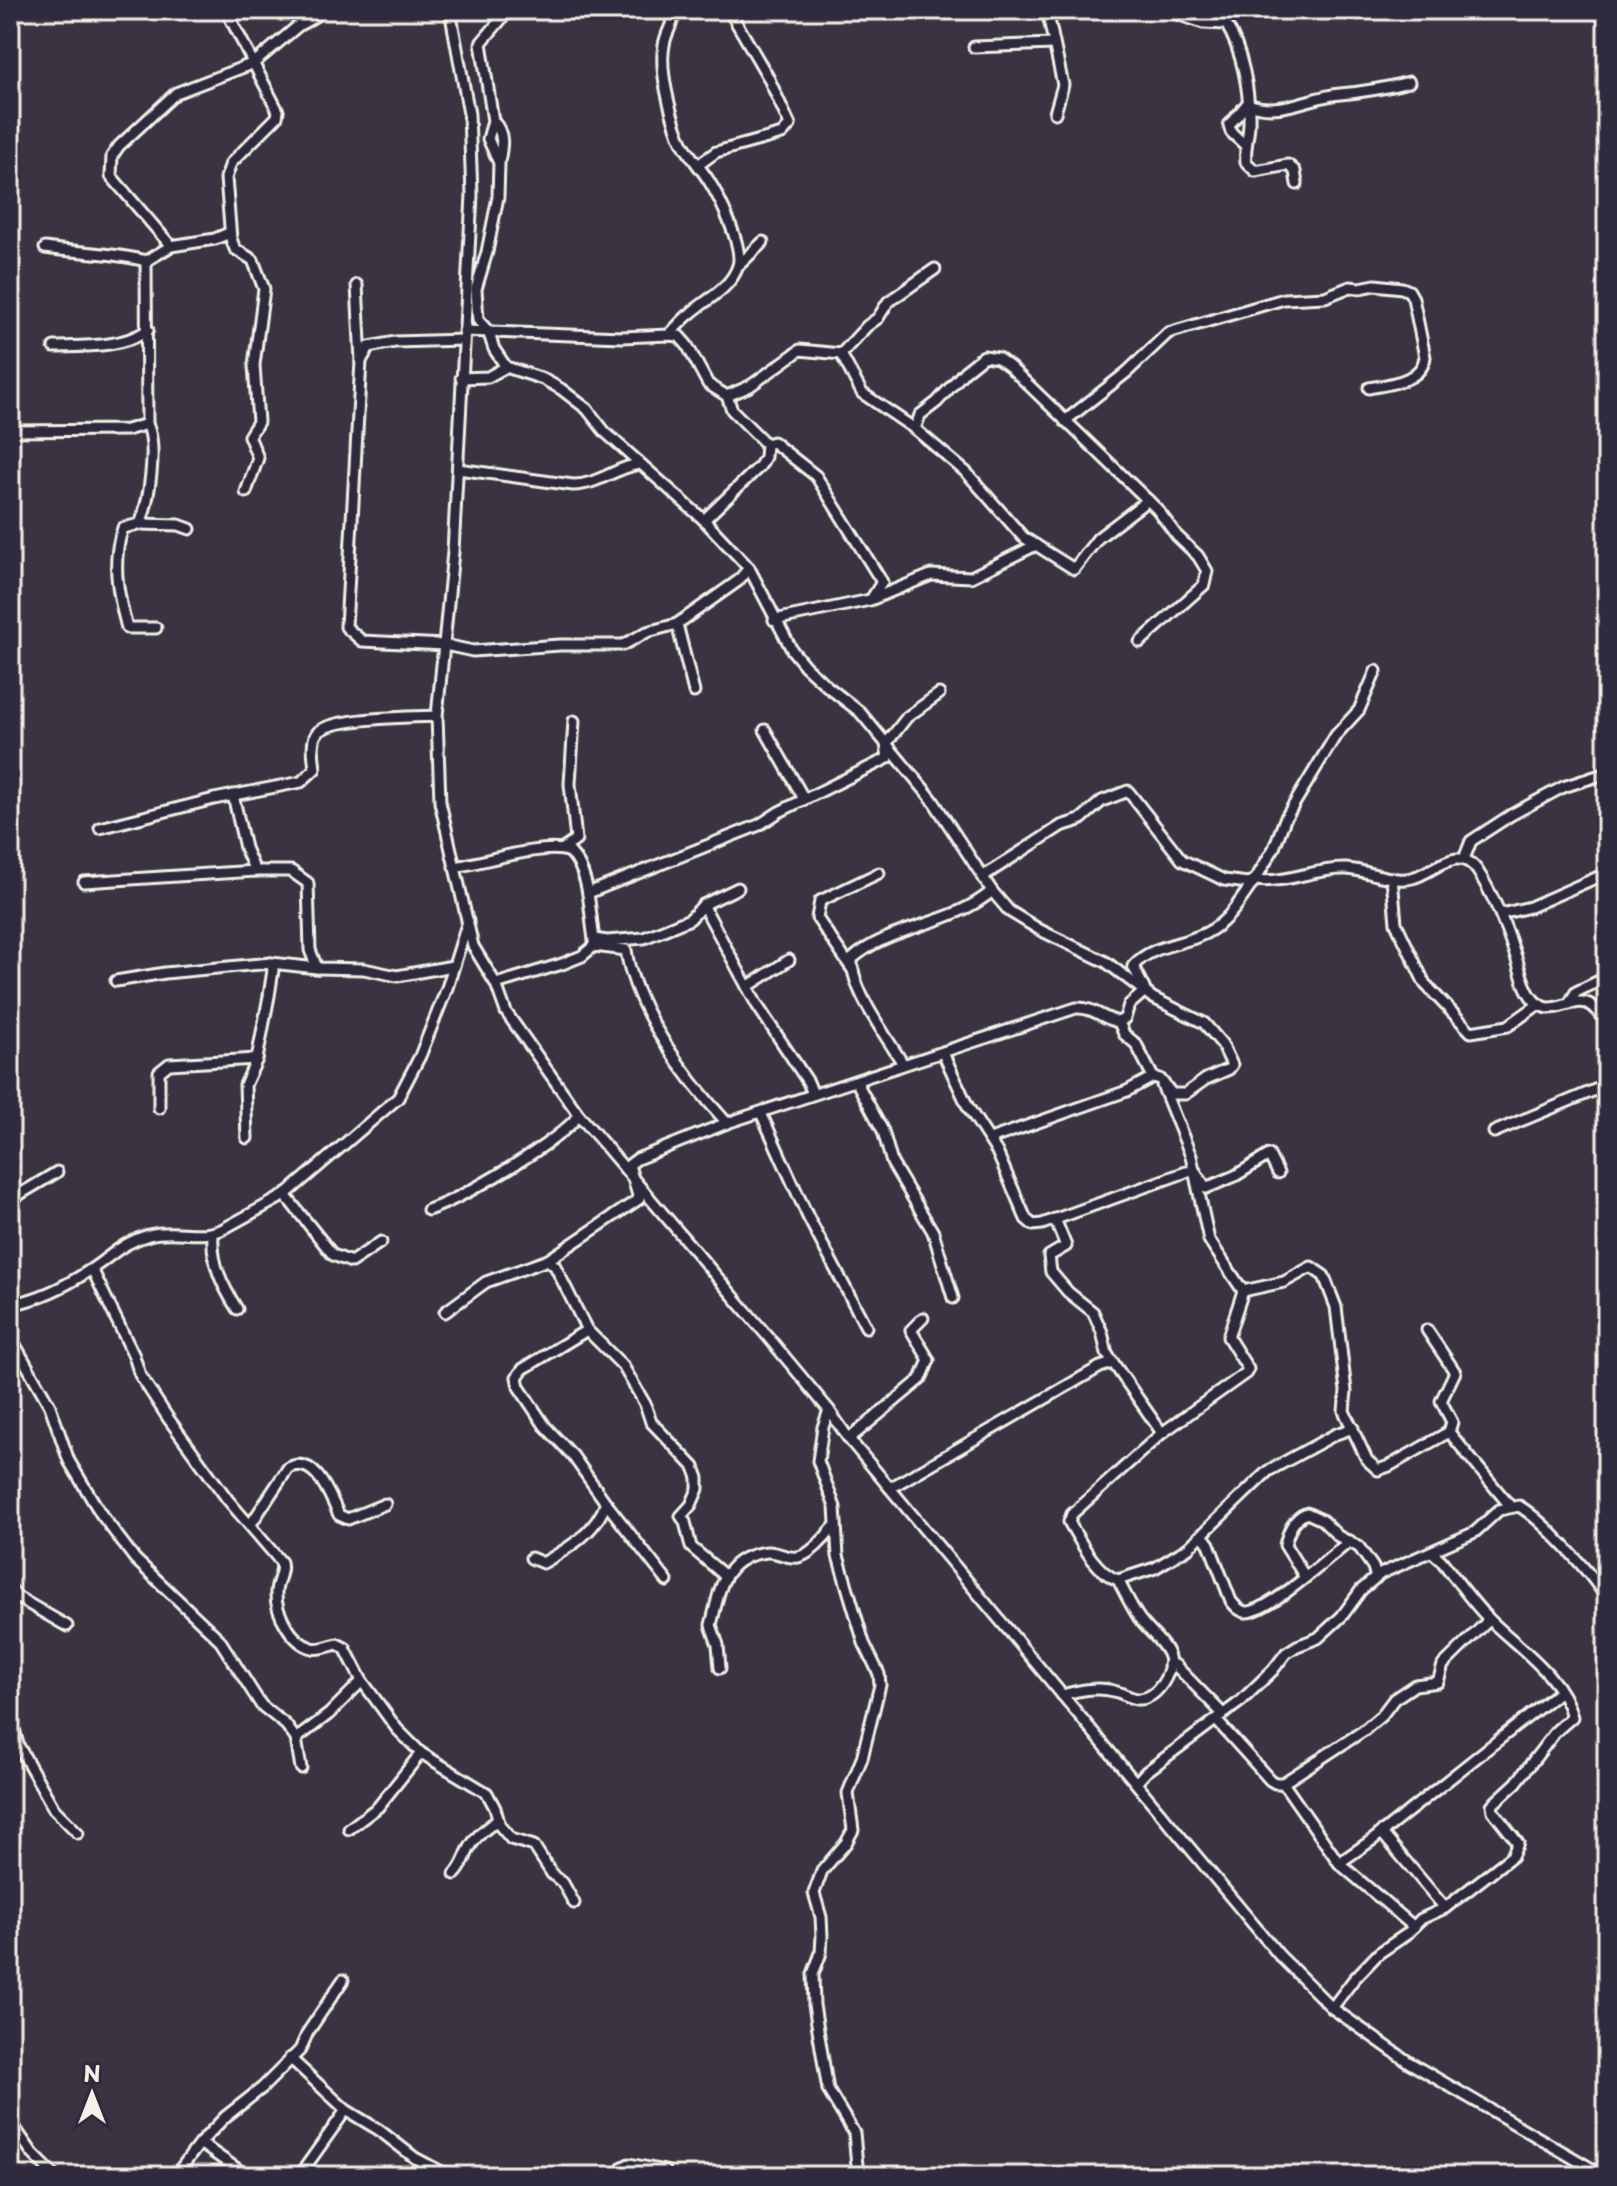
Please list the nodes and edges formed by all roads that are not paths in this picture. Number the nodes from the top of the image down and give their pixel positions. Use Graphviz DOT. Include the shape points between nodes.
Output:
graph roads {
  1 [pos="226,10"];
  2 [pos="320,10"];
  3 [pos="450,10"];
  4 [pos="509,10"];
  5 [pos="675,10"];
  6 [pos="729,10"];
  7 [pos="1047,10"];
  8 [pos="1165,10"];
  9 [pos="1053,44"];
  10 [pos="974,47"];
  11 [pos="254,63"];
  12 [pos="1409,82"];
  13 [pos="1247,104"];
  14 [pos="1055,113"];
  15 [pos="1246,146"];
  16 [pos="698,165"];
  17 [pos="1297,184"];
  18 [pos="229,233"];
  19 [pos="763,242"];
  20 [pos="171,246"];
  21 [pos="45,248"];
  22 [pos="146,261"];
  23 [pos="738,266"];
  24 [pos="935,269"];
  25 [pos="466,284"];
  26 [pos="357,285"];
  27 [pos="476,289"];
  28 [pos="148,330"];
  29 [pos="488,331"];
  30 [pos="669,335"];
  31 [pos="463,336"];
  32 [pos="137,338"];
  33 [pos="147,344"];
  34 [pos="54,347"];
  35 [pos="841,354"];
  36 [pos="361,361"];
  37 [pos="506,367"];
  38 [pos="461,378"];
  39 [pos="1369,388"];
  40 [pos="727,396"];
  41 [pos="1065,421"];
  42 [pos="147,424"];
  43 [pos="915,429"];
  44 [pos="10,431"];
  45 [pos="766,444"];
  46 [pos="639,464"];
  47 [pos="458,469"];
  48 [pos="246,492"];
  49 [pos="1148,500"];
  50 [pos="704,520"];
  51 [pos="140,524"];
  52 [pos="190,529"];
  53 [pos="1036,545"];
  54 [pos="749,568"];
  55 [pos="870,600"];
  56 [pos="774,620"];
  57 [pos="677,624"];
  58 [pos="156,628"];
  59 [pos="1140,642"];
  60 [pos="445,645"];
  61 [pos="1376,671"];
  62 [pos="694,692"];
  63 [pos="939,694"];
  64 [pos="437,716"];
  65 [pos="574,721"];
  66 [pos="765,730"];
  67 [pos="886,744"];
  68 [pos="1607,773"];
  69 [pos="233,795"];
  70 [pos="804,799"];
  71 [pos="100,828"];
  72 [pos="576,840"];
  73 [pos="563,849"];
  74 [pos="576,858"];
  75 [pos="1464,859"];
  76 [pos="454,867"];
  77 [pos="255,871"];
  78 [pos="879,873"];
  79 [pos="1607,873"];
  80 [pos="982,877"];
  81 [pos="1392,878"];
  82 [pos="1255,880"];
  83 [pos="84,882"];
  84 [pos="738,888"];
  85 [pos="992,891"];
  86 [pos="588,893"];
  87 [pos="703,905"];
  88 [pos="1501,914"];
  89 [pos="468,919"];
  90 [pos="594,943"];
  91 [pos="310,950"];
  92 [pos="789,960"];
  93 [pos="271,963"];
  94 [pos="301,964"];
  95 [pos="453,966"];
  96 [pos="317,968"];
  97 [pos="852,969"];
  98 [pos="1607,977"];
  99 [pos="116,981"];
  100 [pos="496,984"];
  101 [pos="747,987"];
  102 [pos="1145,991"];
  103 [pos="1570,1002"];
  104 [pos="1539,1004"];
  105 [pos="1119,1022"];
  106 [pos="1607,1027"];
  107 [pos="943,1053"];
  108 [pos="257,1059"];
  109 [pos="903,1064"];
  110 [pos="1156,1078"];
  111 [pos="856,1081"];
  112 [pos="1607,1085"];
  113 [pos="813,1094"];
  114 [pos="159,1108"];
  115 [pos="761,1113"];
  116 [pos="579,1115"];
  117 [pos="727,1123"];
  118 [pos="1494,1132"];
  119 [pos="247,1138"];
  120 [pos="990,1139"];
  121 [pos="1195,1171"];
  122 [pos="57,1172"];
  123 [pos="1278,1173"];
  124 [pos="630,1174"];
  125 [pos="285,1195"];
  126 [pos="10,1200"];
  127 [pos="428,1210"];
  128 [pos="1055,1219"];
  129 [pos="213,1234"];
  130 [pos="381,1242"];
  131 [pos="548,1260"];
  132 [pos="92,1269"];
  133 [pos="1243,1291"];
  134 [pos="953,1298"];
  135 [pos="10,1305"];
  136 [pos="237,1309"];
  137 [pos="445,1312"];
  138 [pos="923,1318"];
  139 [pos="866,1327"];
  140 [pos="587,1330"];
  141 [pos="1427,1330"];
  142 [pos="10,1336"];
  143 [pos="1113,1363"];
  144 [pos="829,1410"];
  145 [pos="1353,1428"];
  146 [pos="1449,1432"];
  147 [pos="1162,1433"];
  148 [pos="849,1439"];
  149 [pos="890,1488"];
  150 [pos="606,1503"];
  151 [pos="385,1504"];
  152 [pos="1510,1506"];
  153 [pos="251,1524"];
  154 [pos="836,1525"];
  155 [pos="1203,1536"];
  156 [pos="1350,1541"];
  157 [pos="1432,1552"];
  158 [pos="531,1558"];
  159 [pos="724,1575"];
  160 [pos="1305,1577"];
  161 [pos="1376,1578"];
  162 [pos="1118,1580"];
  163 [pos="667,1581"];
  164 [pos="10,1588"];
  165 [pos="1607,1599"];
  166 [pos="1489,1620"];
  167 [pos="67,1626"];
  168 [pos="1169,1665"];
  169 [pos="720,1668"];
  170 [pos="362,1681"];
  171 [pos="1559,1692"];
  172 [pos="1062,1695"];
  173 [pos="10,1712"];
  174 [pos="1220,1717"];
  175 [pos="296,1739"];
  176 [pos="421,1753"];
  177 [pos="301,1768"];
  178 [pos="1137,1782"];
  179 [pos="1283,1783"];
  180 [pos="498,1820"];
  181 [pos="349,1829"];
  182 [pos="1381,1832"];
  183 [pos="78,1833"];
  184 [pos="1339,1863"];
  185 [pos="455,1874"];
  186 [pos="574,1903"];
  187 [pos="1445,1908"];
  188 [pos="1414,1927"];
  189 [pos="343,1980"];
  190 [pos="1332,2008"];
  191 [pos="290,2058"];
  192 [pos="346,2110"];
  193 [pos="10,2121"];
  194 [pos="200,2143"];
  195 [pos="665,2171"];
  196 [pos="55,2176"];
  197 [pos="175,2176"];
  198 [pos="247,2176"];
  199 [pos="299,2176"];
  200 [pos="449,2176"];
  201 [pos="619,2176"];
  202 [pos="858,2176"];
  203 [pos="1604,2176"];
  1 -- 11 [label="street"];
  2 -- 11 [label="street"];
  3 -- 25 [label="street" via="469,114 472,195"];
  4 -- 27 [label="street" via="481,43 493,121 502,144 498,197"];
  5 -- 16 [label="street" via="664,44 665,78 679,135"];
  6 -- 16 [label="street" via="790,125 782,134 716,152"];
  7 -- 9 [label="street"];
  8 -- 13 [label="street" via="1203,23 1226,24 1242,67"];
  9 -- 10 [label="street"];
  9 -- 14 [label="street" via="1063,85"];
  11 -- 18 [label="street" via="278,111 227,169"];
  11 -- 20 [label="street" via="176,93 112,156 111,176"];
  12 -- 13 [label="street" via="1298,106"];
  13 -- 15 [label="street"];
  13 -- 15 [label="street" via="1229,125"];
  15 -- 17 [label="street" via="1251,169 1288,165"];
  16 -- 23 [label="street" via="731,226"];
  18 -- 20 [label="street"];
  18 -- 48 [label="street" via="235,249 253,260 264,289 254,365 258,422 249,436 258,458"];
  19 -- 23 [label="street"];
  20 -- 22 [label="street"];
  21 -- 22 [label="street"];
  22 -- 28 [label="street"];
  23 -- 30 [label="street" via="721,292"];
  24 -- 35 [label="street" via="888,302"];
  25 -- 27 [label="street"];
  25 -- 31 [label="street"];
  26 -- 36 [label="street"];
  27 -- 29 [label="street" via="478,320"];
  28 -- 32 [label="street"];
  28 -- 33 [label="street"];
  29 -- 30 [label="street"];
  29 -- 31 [label="street"];
  29 -- 37 [label="street"];
  30 -- 40 [label="street" via="679,336 708,384"];
  31 -- 36 [label="street" via="369,347"];
  31 -- 38 [label="street"];
  32 -- 33 [label="street"];
  32 -- 34 [label="street" via="103,346"];
  33 -- 42 [label="street"];
  35 -- 40 [label="street" via="800,350"];
  35 -- 43 [label="street" via="862,393"];
  36 -- 60 [label="street" via="346,627 362,641"];
  37 -- 38 [label="street" via="488,377"];
  37 -- 46 [label="street" via="561,389"];
  38 -- 47 [label="street"];
  39 -- 41 [label="street" via="1410,378 1424,365 1413,298 1402,288 1350,287 1325,297 1284,299 1168,333"];
  40 -- 45 [label="street" via="732,410"];
  41 -- 43 [label="street" via="1010,367 984,356 920,415"];
  41 -- 49 [label="street"];
  42 -- 44 [label="street" via="127,430"];
  42 -- 51 [label="street" via="152,456"];
  43 -- 53 [label="street" via="967,473"];
  45 -- 50 [label="street" via="760,466"];
  45 -- 55 [label="street" via="773,442 816,476 882,582"];
  46 -- 47 [label="street" via="621,467 588,485"];
  46 -- 50 [label="street"];
  47 -- 60 [label="street"];
  49 -- 53 [label="street" via="1098,538 1074,569"];
  49 -- 59 [label="street" via="1207,571 1204,585"];
  50 -- 54 [label="street"];
  51 -- 52 [label="street"];
  51 -- 58 [label="street" via="123,528 118,541 116,588 127,628"];
  53 -- 55 [label="street" via="971,577 931,575"];
  54 -- 56 [label="street"];
  54 -- 57 [label="street"];
  55 -- 56 [label="street"];
  56 -- 67 [label="street" via="805,666 860,712"];
  57 -- 60 [label="street" via="623,645 473,651"];
  57 -- 62 [label="street"];
  60 -- 64 [label="street"];
  61 -- 82 [label="street" via="1359,710 1336,735"];
  63 -- 67 [label="street" via="907,717"];
  64 -- 69 [label="street" via="361,720 325,728 314,739 315,769 301,782"];
  64 -- 76 [label="street" via="440,802"];
  65 -- 72 [label="street" via="570,784"];
  66 -- 70 [label="street"];
  67 -- 70 [label="street" via="888,758"];
  67 -- 80 [label="street" via="932,799"];
  68 -- 75 [label="street" via="1563,787 1511,815 1471,841"];
  69 -- 71 [label="street"];
  69 -- 77 [label="street"];
  70 -- 86 [label="street" via="759,825"];
  72 -- 73 [label="street"];
  72 -- 74 [label="street"];
  73 -- 74 [label="street"];
  73 -- 76 [label="street"];
  74 -- 86 [label="street"];
  75 -- 81 [label="street" via="1442,861 1420,876"];
  75 -- 88 [label="street" via="1479,874"];
  76 -- 89 [label="street"];
  77 -- 83 [label="street"];
  77 -- 91 [label="street" via="291,871 308,883"];
  78 -- 97 [label="street" via="820,901 817,918"];
  79 -- 88 [label="street"];
  80 -- 82 [label="street" via="1061,826 1080,820 1102,801 1128,791 1182,860 1224,880"];
  80 -- 85 [label="street"];
  81 -- 82 [label="street" via="1345,869"];
  81 -- 104 [label="street" via="1396,923 1425,984 1471,1032 1508,1026"];
  82 -- 102 [label="street" via="1234,911 1214,928 1141,956 1133,966"];
  84 -- 87 [label="street"];
  85 -- 97 [label="street" via="937,922 863,950 852,959"];
  85 -- 102 [label="street" via="1009,911 1106,962"];
  86 -- 90 [label="street"];
  87 -- 90 [label="street" via="690,919 644,938"];
  87 -- 101 [label="street"];
  88 -- 104 [label="street" via="1526,987"];
  89 -- 95 [label="street"];
  89 -- 100 [label="street" via="473,946"];
  90 -- 100 [label="street" via="582,956"];
  90 -- 117 [label="street" via="626,950 629,972 676,1061"];
  91 -- 94 [label="street"];
  91 -- 96 [label="street"];
  92 -- 101 [label="street"];
  93 -- 94 [label="street"];
  93 -- 99 [label="street"];
  93 -- 108 [label="street"];
  94 -- 96 [label="street"];
  95 -- 96 [label="street" via="397,976"];
  95 -- 125 [label="street" via="420,1056 398,1098"];
  97 -- 109 [label="street"];
  98 -- 103 [label="street" via="1576,992"];
  100 -- 116 [label="street" via="506,1012"];
  101 -- 113 [label="street"];
  102 -- 105 [label="street"];
  102 -- 110 [label="street" via="1204,1023 1231,1060 1229,1069 1179,1096"];
  103 -- 104 [label="street" via="1555,1009"];
  103 -- 106 [label="street" via="1580,1000 1597,1008"];
  105 -- 107 [label="street" via="1095,1009 1076,1008"];
  105 -- 110 [label="street"];
  107 -- 109 [label="street"];
  107 -- 120 [label="street"];
  108 -- 114 [label="street" via="169,1064 159,1072"];
  108 -- 119 [label="street" via="245,1085"];
  109 -- 111 [label="street"];
  110 -- 120 [label="street"];
  110 -- 121 [label="street"];
  111 -- 113 [label="street"];
  111 -- 134 [label="street" via="883,1131 892,1163 933,1232"];
  112 -- 118 [label="street"];
  113 -- 115 [label="street"];
  115 -- 117 [label="street"];
  115 -- 139 [label="street"];
  116 -- 124 [label="street"];
  116 -- 127 [label="street" via="548,1143"];
  117 -- 124 [label="street" via="637,1159 629,1165"];
  120 -- 128 [label="street" via="1026,1219 1033,1225"];
  121 -- 123 [label="street" via="1206,1188 1269,1155"];
  121 -- 128 [label="street"];
  121 -- 133 [label="street" via="1209,1240"];
  122 -- 126 [label="street"];
  124 -- 131 [label="street" via="639,1199"];
  124 -- 144 [label="street"];
  125 -- 129 [label="street"];
  125 -- 130 [label="street" via="333,1255 351,1262"];
  128 -- 143 [label="street" via="1066,1246 1049,1256 1051,1272 1093,1312"];
  129 -- 132 [label="street" via="146,1235 113,1251"];
  129 -- 136 [label="street" via="217,1273"];
  131 -- 137 [label="street" via="486,1282"];
  131 -- 140 [label="street"];
  132 -- 135 [label="street" via="38,1299"];
  132 -- 153 [label="street" via="140,1375 215,1483"];
  133 -- 145 [label="street" via="1284,1282 1311,1267 1324,1276 1336,1307 1344,1411"];
  133 -- 147 [label="street" via="1228,1337 1246,1373"];
  138 -- 148 [label="street" via="911,1330 929,1360 921,1379"];
  140 -- 150 [label="street" via="517,1377 545,1426"];
  140 -- 159 [label="street" via="623,1366 651,1422 694,1467 698,1489 681,1516 691,1547"];
  141 -- 146 [label="street" via="1455,1372 1441,1401 1452,1422"];
  142 -- 175 [label="street" via="50,1406 69,1461 101,1514 135,1559 219,1639 261,1705"];
  143 -- 147 [label="street"];
  143 -- 149 [label="street"];
  144 -- 148 [label="street"];
  144 -- 154 [label="street" via="818,1461"];
  145 -- 146 [label="street" via="1367,1460 1378,1470"];
  145 -- 155 [label="street" via="1268,1471"];
  146 -- 152 [label="street"];
  147 -- 162 [label="street" via="1069,1522 1089,1555"];
  148 -- 149 [label="street"];
  149 -- 172 [label="street"];
  150 -- 158 [label="street" via="600,1520 568,1548 543,1563"];
  150 -- 163 [label="street"];
  151 -- 153 [label="street" via="343,1518 313,1471 294,1465"];
  152 -- 157 [label="street" via="1475,1532"];
  152 -- 165 [label="street" via="1528,1511"];
  153 -- 170 [label="street" via="281,1562 276,1598 289,1629 310,1648 341,1645"];
  154 -- 159 [label="street" via="807,1553 755,1555"];
  154 -- 202 [label="street" via="838,1556 880,1685 848,1793 853,1830 822,1871 814,1893 822,1936 813,1974 814,2005 828,2090 854,2133"];
  155 -- 160 [label="street" via="1237,1609 1260,1609"];
  155 -- 162 [label="street" via="1155,1568"];
  156 -- 160 [label="street"];
  156 -- 160 [label="street" via="1312,1513 1301,1515 1285,1545"];
  156 -- 161 [label="street" via="1367,1558"];
  157 -- 161 [label="street"];
  157 -- 166 [label="street"];
  159 -- 169 [label="street" via="711,1625"];
  161 -- 174 [label="street" via="1318,1638 1286,1653"];
  162 -- 168 [label="street" via="1138,1617 1169,1655"];
  164 -- 167 [label="street"];
  166 -- 171 [label="street" via="1535,1660"];
  166 -- 179 [label="street" via="1443,1665 1438,1682 1415,1685 1363,1731"];
  168 -- 172 [label="street" via="1157,1690 1138,1700 1088,1689"];
  168 -- 174 [label="street" via="1175,1665"];
  170 -- 175 [label="street"];
  170 -- 176 [label="street"];
  171 -- 182 [label="street"];
  171 -- 187 [label="street" via="1570,1720 1492,1805 1517,1849"];
  172 -- 178 [label="street"];
  173 -- 183 [label="street" via="18,1745 54,1809"];
  174 -- 178 [label="street"];
  174 -- 179 [label="street" via="1270,1780"];
  175 -- 177 [label="street"];
  176 -- 180 [label="street" via="487,1793"];
  176 -- 181 [label="street" via="378,1807"];
  178 -- 190 [label="street" via="1279,1955"];
  179 -- 184 [label="street"];
  180 -- 185 [label="street" via="471,1845"];
  180 -- 186 [label="street" via="511,1839 534,1846"];
  182 -- 184 [label="street"];
  182 -- 187 [label="street"];
  184 -- 188 [label="street"];
  187 -- 188 [label="street"];
  188 -- 190 [label="street" via="1379,1953"];
  189 -- 191 [label="street"];
  190 -- 203 [label="street" via="1410,2063"];
  191 -- 192 [label="street"];
  191 -- 194 [label="street"];
  192 -- 199 [label="street"];
  192 -- 200 [label="street"];
  193 -- 196 [label="street"];
  194 -- 197 [label="street"];
  194 -- 198 [label="street"];
  195 -- 201 [label="street" via="629,2164"];
}
